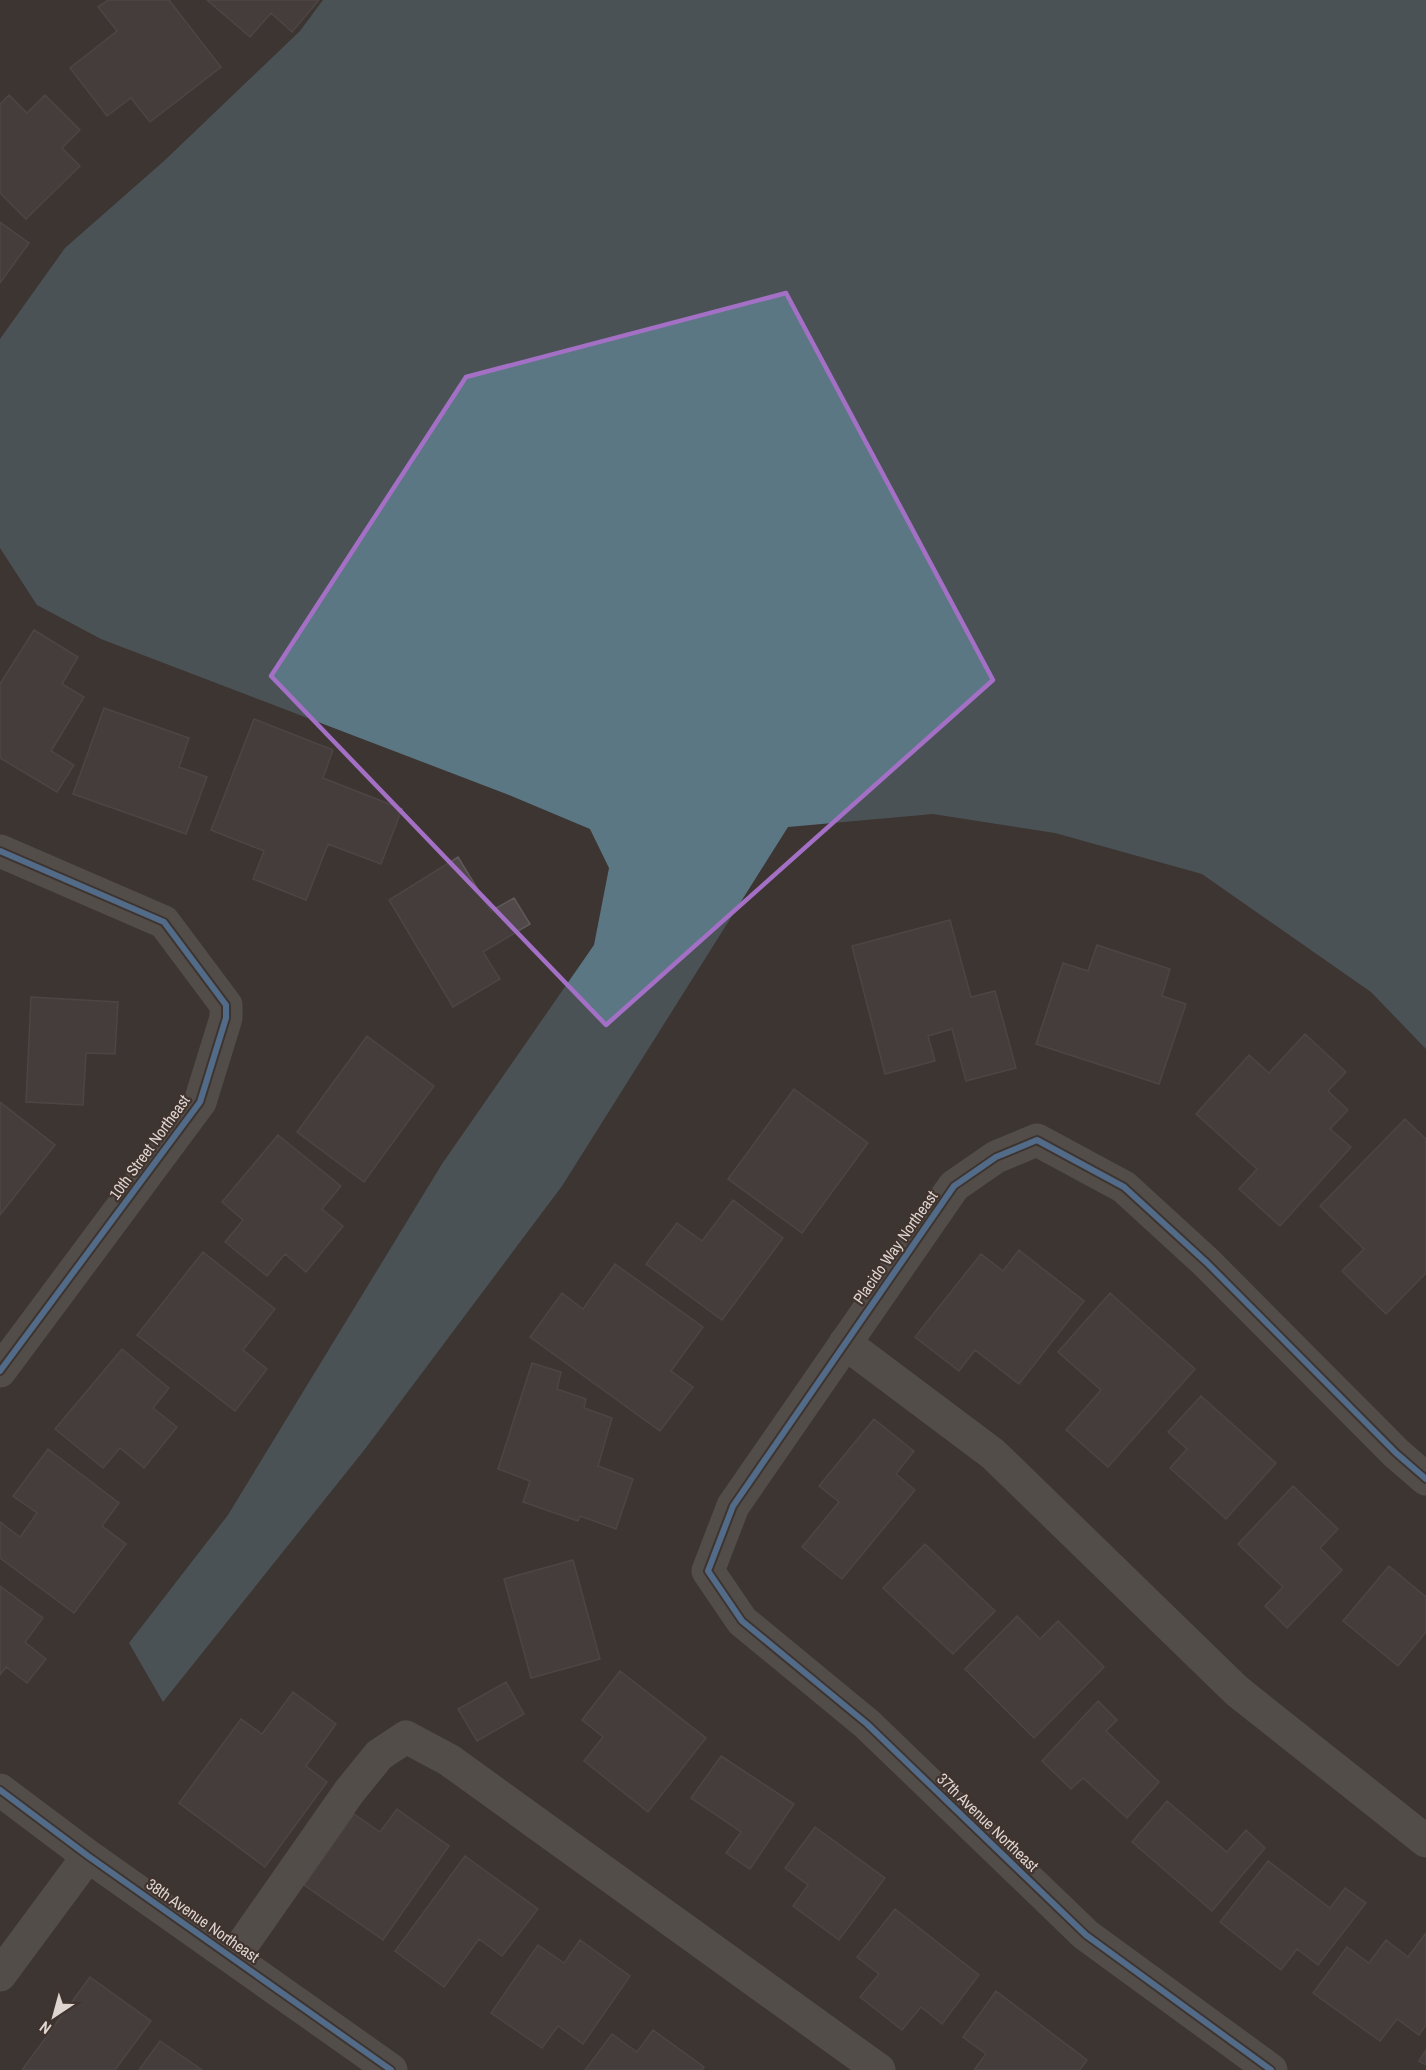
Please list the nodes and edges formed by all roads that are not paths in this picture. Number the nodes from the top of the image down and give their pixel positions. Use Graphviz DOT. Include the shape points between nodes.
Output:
graph roads {
  1 [pos="0,851"];
  2 [pos="845,1343"];
  3 [pos="0,1371"];
  4 [pos="1426,1479"];
  5 [pos="708,1571"];
  6 [pos="0,1790"];
  7 [pos="1426,1841"];
  8 [pos="88,1856"];
  9 [pos="233,1958"];
  10 [pos="0,1975"];
  11 [pos="391,2070"];
  12 [pos="879,2070"];
  13 [pos="1271,2070"];
  1 -- 3 [label="street, 10th Street Northeast" via="164,922 226,1005 226,1018 200,1102"];
  2 -- 4 [label="street, Placido Way Northeast" via="954,1186 996,1157 1037,1140 1124,1187 1207,1263"];
  2 -- 5 [label="street, Placido Way Northeast" via="733,1506"];
  2 -- 7 [label="street" via="993,1454 1237,1691"];
  5 -- 13 [label="street, 37th Avenue Northeast" via="742,1620 867,1724 1086,1935"];
  6 -- 8 [label="street, 38th Avenue Northeast"];
  8 -- 9 [label="street, 38th Avenue Northeast"];
  8 -- 10 [label="street"];
  9 -- 11 [label="street, 38th Avenue Northeast"];
  9 -- 12 [label="street" via="349,1792 379,1755 406,1737 449,1760"];
}
